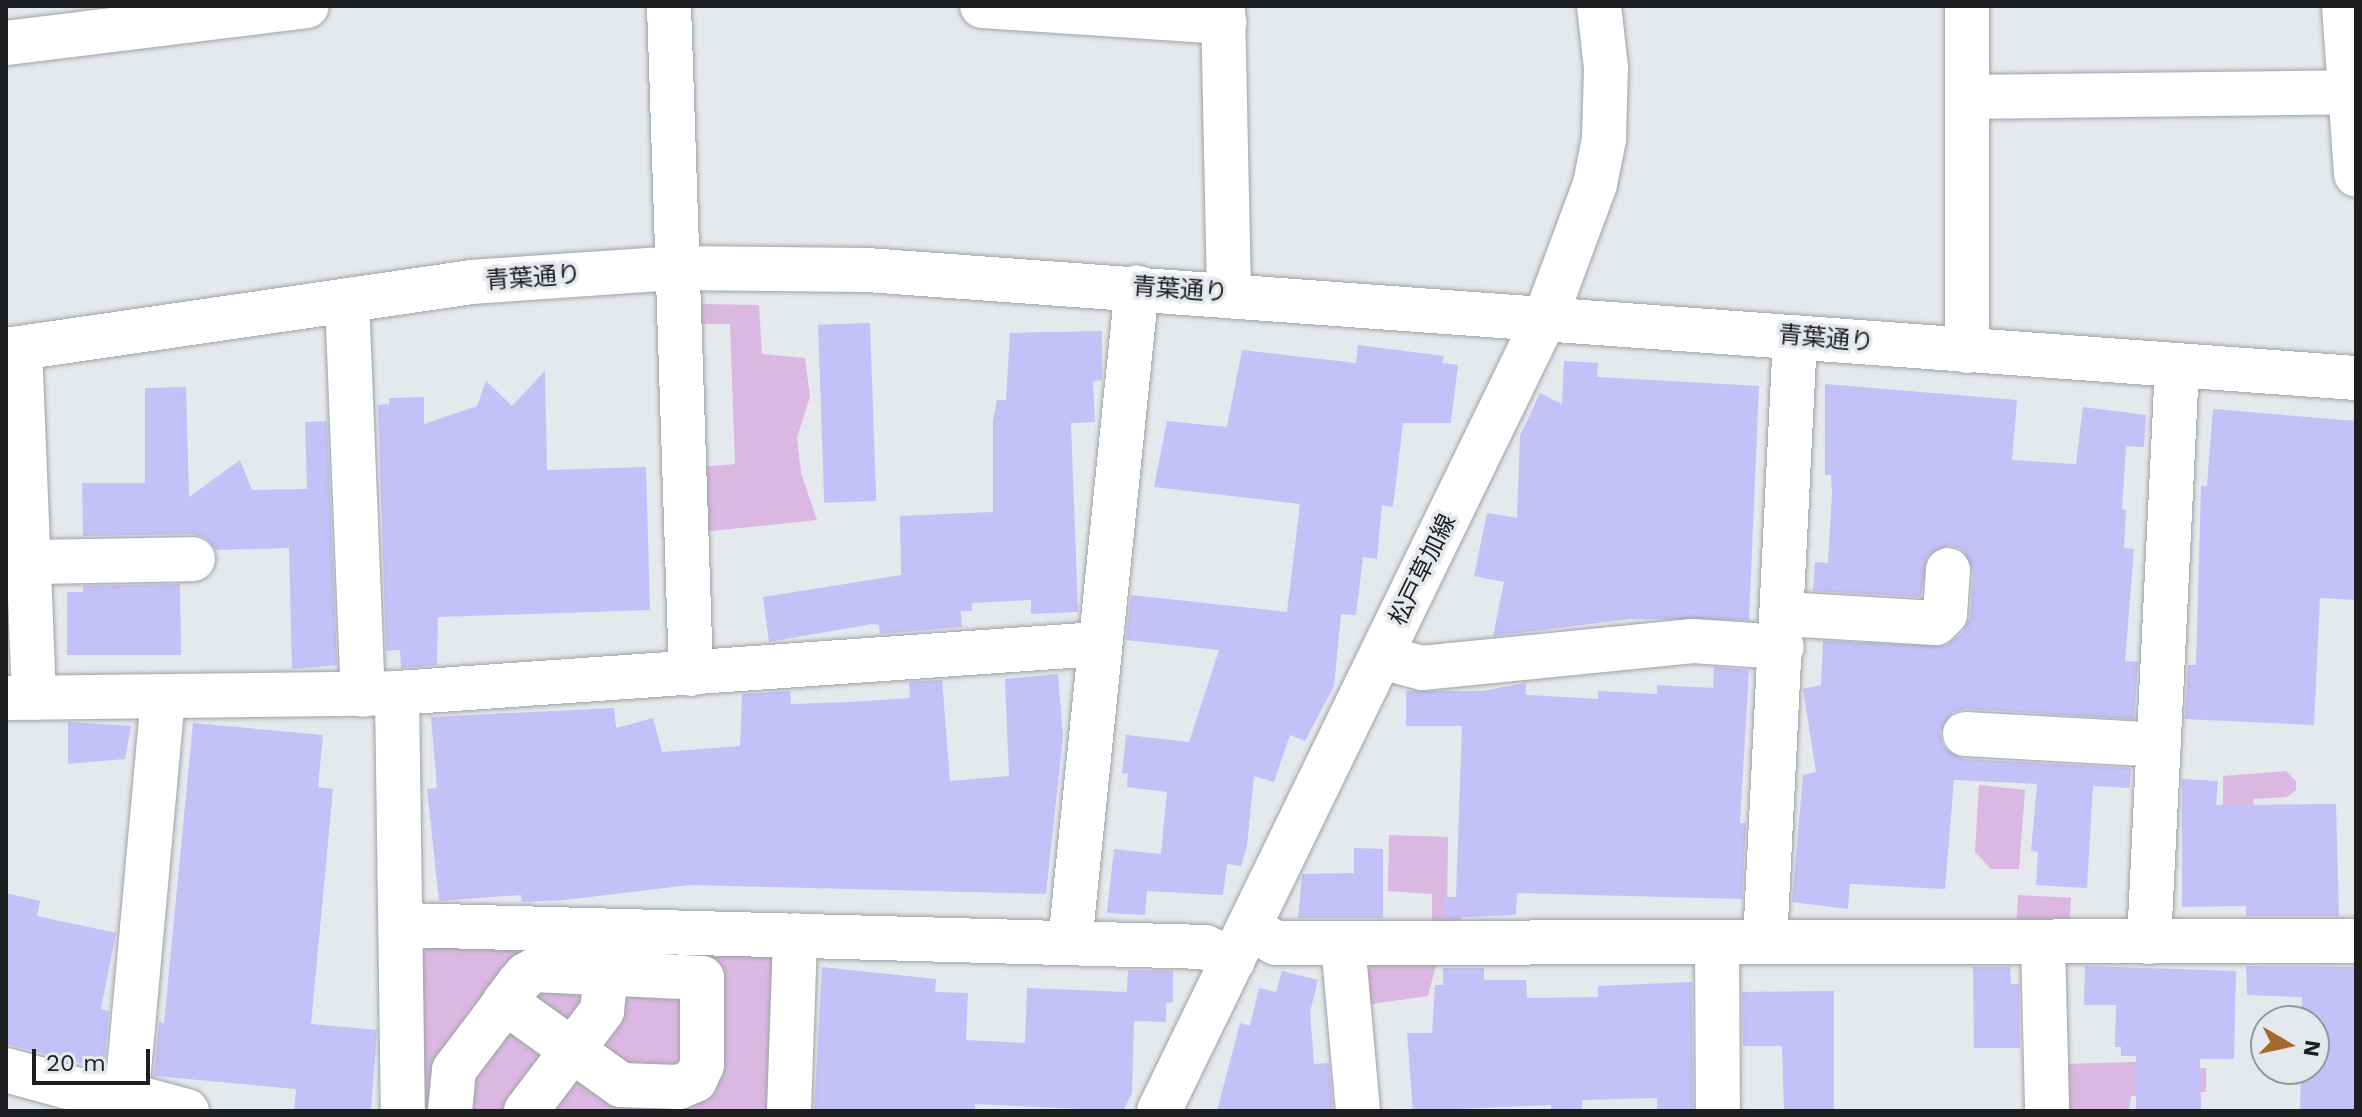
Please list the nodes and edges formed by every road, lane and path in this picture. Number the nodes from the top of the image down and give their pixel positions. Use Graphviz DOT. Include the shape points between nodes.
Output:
graph roads {
  1 [pos="307,6"];
  2 [pos="669,6"];
  3 [pos="982,6"];
  4 [pos="1599,6"];
  5 [pos="1967,6"];
  6 [pos="2344,6"];
  7 [pos="1223,14"];
  8 [pos="178,15"];
  9 [pos="6,43"];
  10 [pos="2350,92"];
  11 [pos="1967,97"];
  12 [pos="2356,175"];
  13 [pos="678,268"];
  14 [pos="1137,287"];
  15 [pos="1229,293"];
  16 [pos="347,300"];
  17 [pos="1546,316"];
  18 [pos="1795,337"];
  19 [pos="13,349"];
  20 [pos="1967,351"];
  21 [pos="2177,367"];
  22 [pos="2356,378"];
  23 [pos="193,559"];
  24 [pos="28,562"];
  25 [pos="1948,570"];
  26 [pos="1783,630"];
  27 [pos="1098,644"];
  28 [pos="1381,657"];
  29 [pos="691,674"];
  30 [pos="380,694"];
  31 [pos="163,697"];
  32 [pos="20,698"];
  33 [pos="1965,734"];
  34 [pos="2159,745"];
  35 [pos="404,925"];
  36 [pos="795,935"];
  37 [pos="2356,941"];
  38 [pos="1717,942"];
  39 [pos="1765,942"];
  40 [pos="2043,942"];
  41 [pos="2149,942"];
  42 [pos="1070,943"];
  43 [pos="1343,943"];
  44 [pos="1241,944"];
  45 [pos="606,972"];
  46 [pos="505,1002"];
  47 [pos="571,1052"];
  48 [pos="6,1070"];
  49 [pos="127,1095"];
  50 [pos="187,1111"];
  51 [pos="403,1111"];
  52 [pos="450,1111"];
  53 [pos="526,1111"];
  54 [pos="789,1111"];
  55 [pos="1159,1111"];
  56 [pos="1358,1111"];
  57 [pos="1718,1111"];
  58 [pos="2047,1111"];
  1 -- 8 [label="street"];
  2 -- 13 [label="street"];
  3 -- 7 [label="street"];
  4 -- 17 [label="street, 松戸草加線" via="1606,68 1604,139 1595,184"];
  5 -- 11 [label="street"];
  6 -- 10 [label="street"];
  7 -- 15 [label="street"];
  8 -- 9 [label="street"];
  10 -- 11 [label="street"];
  10 -- 12 [label="street"];
  11 -- 20 [label="street"];
  13 -- 14 [label="street, 青葉通り" via="867,270"];
  13 -- 16 [label="street, 青葉通り" via="471,282"];
  13 -- 29 [label="street"];
  14 -- 15 [label="street, 青葉通り"];
  14 -- 27 [label="street"];
  15 -- 17 [label="street, 青葉通り"];
  16 -- 19 [label="street, 青葉通り"];
  16 -- 30 [label="street"];
  17 -- 18 [label="street, 青葉通り"];
  17 -- 28 [label="street, 松戸草加線"];
  18 -- 20 [label="street, 青葉通り"];
  18 -- 26 [label="street"];
  19 -- 24 [label="street"];
  20 -- 21 [label="street, 青葉通り"];
  21 -- 22 [label="street, 青葉通り"];
  21 -- 34 [label="street"];
  23 -- 24 [label="street"];
  24 -- 32 [label="street"];
  25 -- 26 [label="street" via="1945,614 1936,623"];
  26 -- 28 [label="street" via="1422,668"];
  26 -- 39 [label="street"];
  27 -- 29 [label="street"];
  27 -- 42 [label="street"];
  28 -- 44 [label="street, 松戸草加線"];
  29 -- 30 [label="street"];
  30 -- 31 [label="street"];
  30 -- 35 [label="street"];
  31 -- 32 [label="street"];
  31 -- 49 [label="street"];
  33 -- 34 [label="street"];
  34 -- 41 [label="street"];
  35 -- 36 [label="street"];
  35 -- 51 [label="street"];
  36 -- 42 [label="street"];
  36 -- 54 [label="street"];
  37 -- 41 [label="street"];
  38 -- 39 [label="street"];
  38 -- 43 [label="street"];
  38 -- 57 [label="street"];
  39 -- 40 [label="street"];
  40 -- 41 [label="street"];
  40 -- 58 [label="street"];
  42 -- 44 [label="street"];
  43 -- 44 [label="street"];
  43 -- 56 [label="street"];
  44 -- 55 [label="street, 松戸草加線"];
  45 -- 46 [label="street" via="535,970"];
  45 -- 47 [label="street" via="602,1011"];
  45 -- 47 [label="street" via="702,978 702,1065 695,1080 679,1087 621,1085"];
  46 -- 47 [label="street"];
  46 -- 52 [label="street" via="454,1070"];
  47 -- 53 [label="street"];
  48 -- 49 [label="street" via="93,1094"];
  49 -- 50 [label="street"];
}
